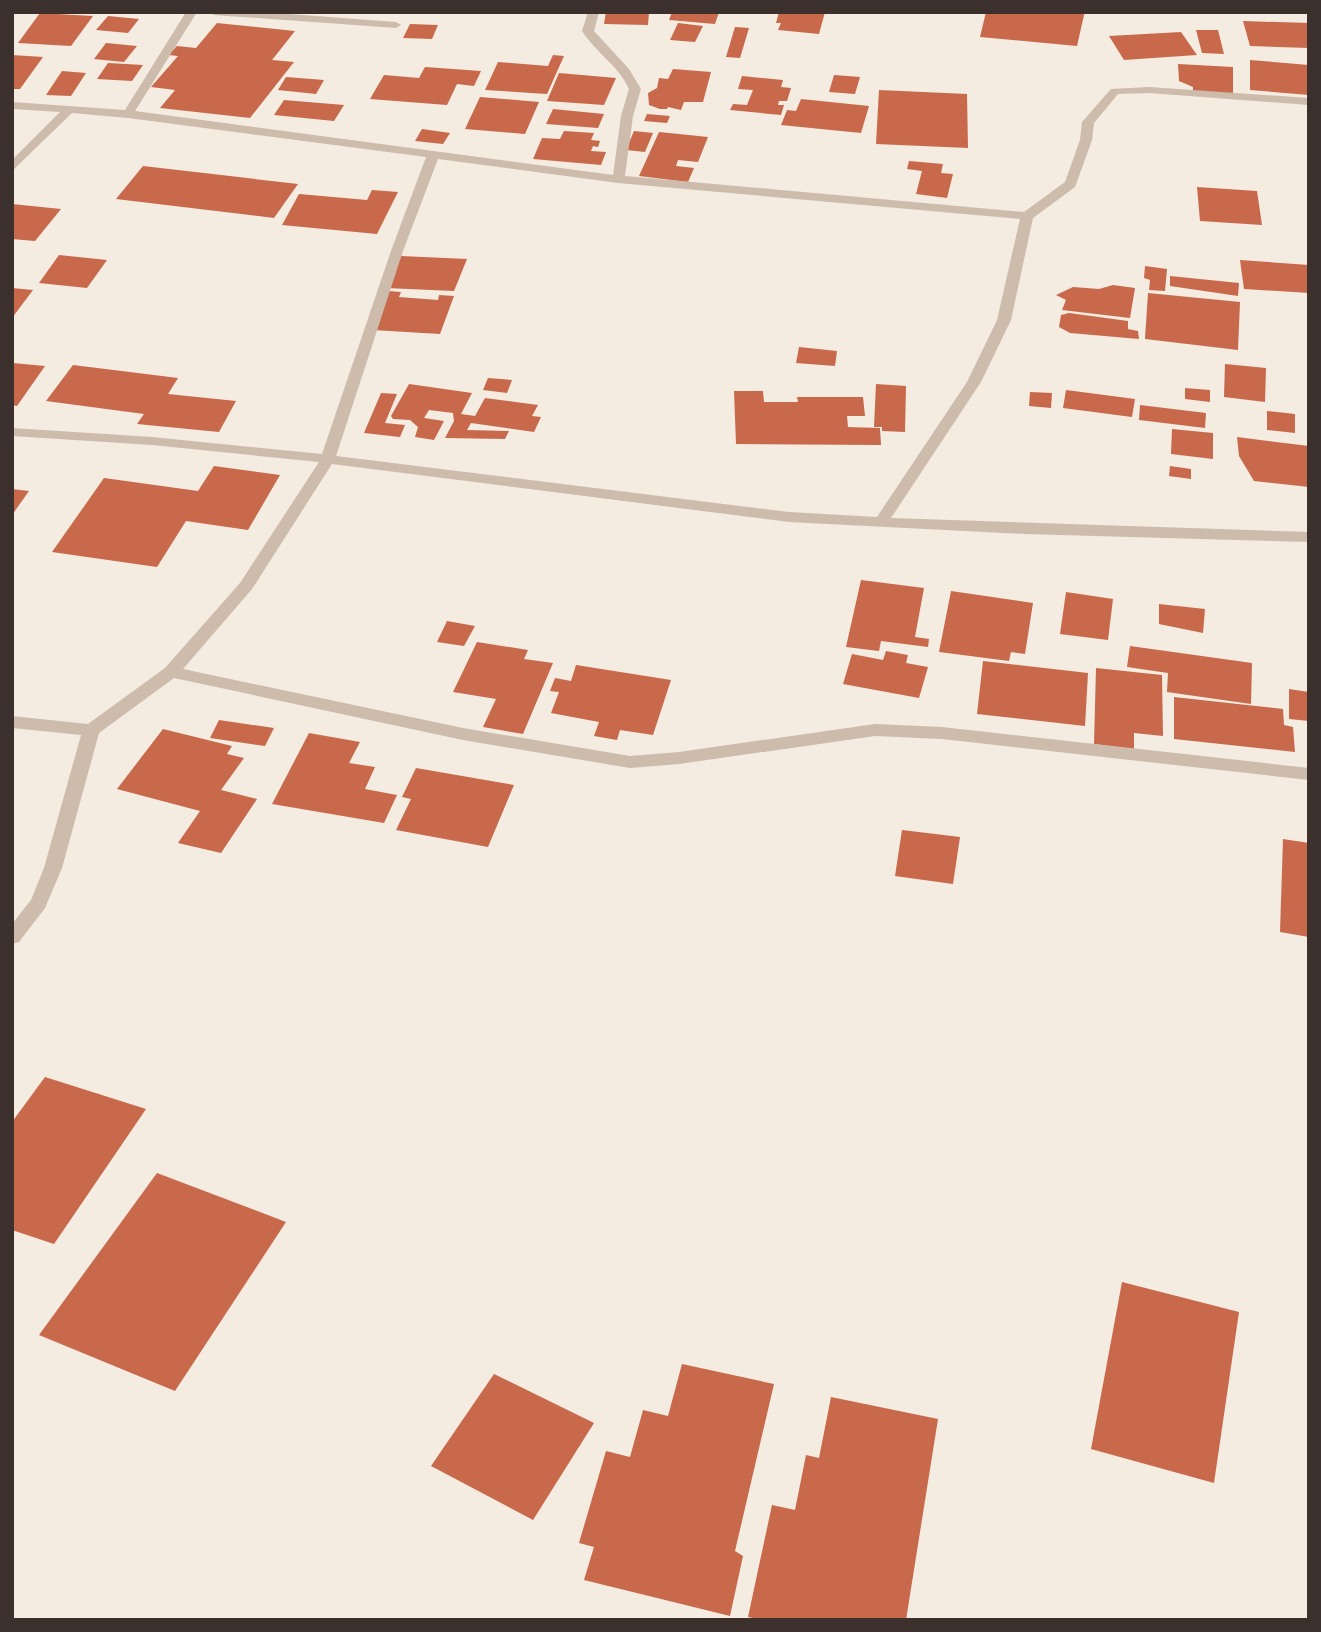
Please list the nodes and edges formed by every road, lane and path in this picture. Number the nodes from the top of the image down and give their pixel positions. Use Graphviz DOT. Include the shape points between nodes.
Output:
graph roads {
  1 [pos="192,12"];
  2 [pos="214,12"];
  3 [pos="594,12"];
  4 [pos="396,25"];
  5 [pos="1309,102"];
  6 [pos="12,105"];
  7 [pos="70,109"];
  8 [pos="128,114"];
  9 [pos="434,153"];
  10 [pos="12,167"];
  11 [pos="618,179"];
  12 [pos="1027,216"];
  13 [pos="12,432"];
  14 [pos="328,459"];
  15 [pos="881,522"];
  16 [pos="1309,537"];
  17 [pos="171,672"];
  18 [pos="12,722"];
  19 [pos="91,730"];
  20 [pos="1309,774"];
  21 [pos="12,937"];
  1 -- 8 [label="street"];
  2 -- 4 [label="street"];
  3 -- 11 [label="street" via="588,31 593,41 625,68 635,89"];
  5 -- 12 [label="street" via="1115,91 1088,122 1071,184"];
  6 -- 7 [label="street"];
  7 -- 8 [label="street"];
  7 -- 10 [label="street"];
  8 -- 9 [label="street"];
  9 -- 11 [label="street"];
  9 -- 14 [label="street"];
  11 -- 12 [label="street"];
  12 -- 15 [label="street" via="1004,320 974,382"];
  13 -- 14 [label="street"];
  14 -- 15 [label="street" via="789,517"];
  14 -- 17 [label="street" via="246,586"];
  15 -- 16 [label="street"];
  17 -- 19 [label="street"];
  17 -- 20 [label="street" via="463,734 630,762 875,730 942,733"];
  18 -- 19 [label="street"];
  19 -- 21 [label="street" via="53,868 38,903"];
}
